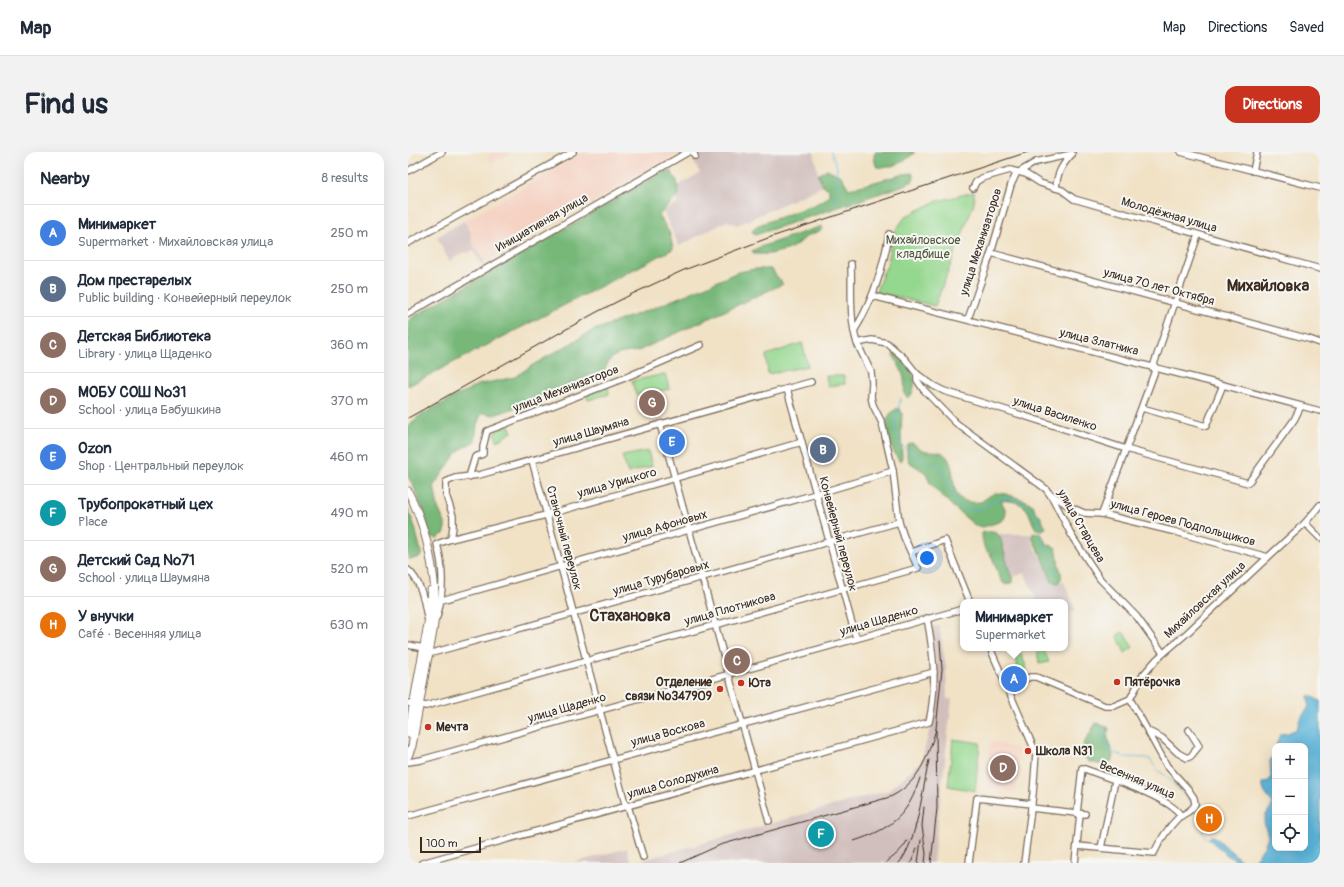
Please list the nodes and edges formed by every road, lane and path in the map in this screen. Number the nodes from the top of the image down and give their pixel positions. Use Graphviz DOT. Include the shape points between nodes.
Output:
graph roads {
  1 [pos="442,152"];
  2 [pos="573,152"];
  3 [pos="688,152"];
  4 [pos="1181,152"];
  5 [pos="1256,152"];
  6 [pos="1073,153"];
  7 [pos="408,171"];
  8 [pos="1253,171"];
  9 [pos="1018,172"];
  10 [pos="973,188"];
  11 [pos="1056,188"];
  12 [pos="1320,188"];
  13 [pos="890,234"];
  14 [pos="1198,235"];
  15 [pos="408,243"];
  16 [pos="991,253"];
  17 [pos="851,264"];
  18 [pos="1320,269"];
  19 [pos="873,296"];
  20 [pos="1176,302"];
  21 [pos="408,314"];
  22 [pos="968,319"];
  23 [pos="854,331"];
  24 [pos="857,343"];
  25 [pos="1320,343"];
  26 [pos="701,345"];
  27 [pos="1155,367"];
  28 [pos="917,374"];
  29 [pos="811,382"];
  30 [pos="1223,385"];
  31 [pos="787,389"];
  32 [pos="1301,406"];
  33 [pos="1142,408"];
  34 [pos="1320,411"];
  35 [pos="660,424"];
  36 [pos="802,442"];
  37 [pos="1126,449"];
  38 [pos="532,460"];
  39 [pos="893,471"];
  40 [pos="469,477"];
  41 [pos="675,478"];
  42 [pos="408,491"];
  43 [pos="816,494"];
  44 [pos="1050,494"];
  45 [pos="408,501"];
  46 [pos="1320,505"];
  47 [pos="1102,514"];
  48 [pos="546,515"];
  49 [pos="900,522"];
  50 [pos="1305,523"];
  51 [pos="689,530"];
  52 [pos="1320,538"];
  53 [pos="451,539"];
  54 [pos="829,542"];
  55 [pos="912,552"];
  56 [pos="1268,557"];
  57 [pos="560,567"];
  58 [pos="408,570"];
  59 [pos="702,578"];
  60 [pos="842,589"];
  61 [pos="969,599"];
  62 [pos="442,600"];
  63 [pos="960,610"];
  64 [pos="573,614"];
  65 [pos="927,618"];
  66 [pos="431,624"];
  67 [pos="715,625"];
  68 [pos="856,638"];
  69 [pos="408,645"];
  70 [pos="426,650"];
  71 [pos="991,651"];
  72 [pos="1163,653"];
  73 [pos="586,661"];
  74 [pos="934,672"];
  75 [pos="728,674"];
  76 [pos="1007,687"];
  77 [pos="1130,699"];
  78 [pos="414,704"];
  79 [pos="599,710"];
  80 [pos="742,724"];
  81 [pos="1189,730"];
  82 [pos="1148,731"];
  83 [pos="408,734"];
  84 [pos="408,756"];
  85 [pos="613,760"];
  86 [pos="408,762"];
  87 [pos="755,771"];
  88 [pos="1115,781"];
  89 [pos="627,806"];
  90 [pos="1032,806"];
  91 [pos="1081,814"];
  92 [pos="408,816"];
  93 [pos="1181,816"];
  94 [pos="769,821"];
  95 [pos="1077,846"];
  96 [pos="1101,848"];
  97 [pos="643,857"];
  98 [pos="422,863"];
  99 [pos="969,863"];
  100 [pos="1024,863"];
  101 [pos="1075,863"];
  1 -- 7 [label="street"];
  2 -- 15 [label="street"];
  3 -- 21 [label="street, Инициативная улица"];
  4 -- 8 [label="street"];
  5 -- 8 [label="street"];
  6 -- 9 [label="street" via="1036,162"];
  6 -- 11 [label="street" via="1060,170"];
  8 -- 12 [label="street"];
  9 -- 10 [label="street" via="1006,170 982,178"];
  9 -- 11 [label="street, Молодёжная улица"];
  9 -- 16 [label="street, улица Механизаторов" via="1011,185"];
  11 -- 14 [label="street, Молодёжная улица" via="1081,201"];
  13 -- 19 [label="street"];
  14 -- 18 [label="street, Молодёжная улица"];
  14 -- 20 [label="street, улица Героев Подпольщиков"];
  16 -- 20 [label="street, улица 70 лет Октября"];
  16 -- 22 [label="street, улица Механизаторов"];
  17 -- 23 [label="street"];
  19 -- 22 [label="street, улица Златника"];
  19 -- 23 [label="street"];
  20 -- 25 [label="street, улица 70 лет Октября"];
  20 -- 27 [label="street, улица Героев Подпольщиков"];
  22 -- 27 [label="street, улица Златника"];
  23 -- 24 [label="street"];
  24 -- 28 [label="street, улица Василенко" via="872,340 887,343"];
  24 -- 39 [label="street" via="871,372 873,405 882,423"];
  26 -- 40 [label="street, улица Механизаторов" via="622,379 487,431 483,454 475,457"];
  27 -- 30 [label="street, улица Златника"];
  27 -- 33 [label="street, улица Героев Подпольщиков"];
  28 -- 37 [label="street, улица Василенко" via="952,394"];
  28 -- 44 [label="street, улица Старцева" via="917,380 923,389 956,422"];
  29 -- 31 [label="street, улица Шаумяна"];
  30 -- 32 [label="street, улица Златника"];
  30 -- 33 [label="street" via="1206,426"];
  31 -- 35 [label="street, улица Шаумяна"];
  31 -- 36 [label="street, Конвейерный переулок"];
  32 -- 34 [label="street, улица Златника"];
  32 -- 37 [label="street, улица Василенко" via="1294,420 1248,483"];
  33 -- 37 [label="street, улица Героев Подпольщиков"];
  35 -- 38 [label="street, улица Шаумяна"];
  35 -- 41 [label="street"];
  36 -- 41 [label="street, улица Урицкого"];
  36 -- 43 [label="street, Конвейерный переулок"];
  37 -- 47 [label="street, улица Героев Подпольщиков"];
  38 -- 40 [label="street, улица Шаумяна"];
  38 -- 48 [label="street, Станочный переулок"];
  39 -- 43 [label="street, улица Афоновых"];
  39 -- 49 [label="street"];
  40 -- 53 [label="street, улица Шаумяна" via="446,482 446,495 453,516"];
  41 -- 48 [label="street, улица Урицкого"];
  41 -- 51 [label="street"];
  42 -- 66 [label="main road" via="422,525 434,576 435,596"];
  43 -- 51 [label="street, улица Афоновых"];
  43 -- 54 [label="street, Конвейерный переулок"];
  44 -- 47 [label="street" via="1077,511"];
  44 -- 72 [label="street, улица Старцева" via="1073,538 1100,579 1137,617"];
  45 -- 66 [label="main road" via="417,525 429,576"];
  46 -- 50 [label="street, Михайловская улица"];
  47 -- 56 [label="street, улица Героев Подпольщиков"];
  48 -- 53 [label="street, улица Урицкого"];
  48 -- 57 [label="street, Станочный переулок"];
  49 -- 54 [label="street, улица Турубаровых"];
  49 -- 55 [label="street"];
  50 -- 52 [label="street"];
  50 -- 56 [label="street, Михайловская улица"];
  51 -- 57 [label="street, улица Афоновых"];
  51 -- 59 [label="street"];
  53 -- 62 [label="street, улица Урицкого" via="437,544 443,576"];
  54 -- 59 [label="street, улица Турубаровых"];
  54 -- 60 [label="street, Конвейерный переулок"];
  55 -- 60 [label="street, улица Плотникова" via="918,568"];
  55 -- 61 [label="street" via="945,540"];
  56 -- 72 [label="street, Михайловская улица"];
  57 -- 62 [label="street, улица Афоновых"];
  57 -- 64 [label="street, Станочный переулок"];
  58 -- 66 [label="street" via="421,589"];
  59 -- 64 [label="street, улица Турубаровых"];
  59 -- 67 [label="street"];
  60 -- 67 [label="street, улица Плотникова"];
  60 -- 68 [label="street, Конвейерный переулок"];
  62 -- 66 [label="street"];
  63 -- 65 [label="street, улица Щаденко"];
  64 -- 70 [label="street, улица Турубаровых" via="432,653"];
  64 -- 73 [label="street, Станочный переулок"];
  65 -- 68 [label="street, улица Щаденко"];
  65 -- 74 [label="street"];
  66 -- 70 [label="main road"];
  67 -- 73 [label="street, улица Плотникова"];
  67 -- 75 [label="street"];
  68 -- 75 [label="street, улица Щаденко"];
  69 -- 70 [label="street, улица Турубаровых"];
  70 -- 78 [label="main road"];
  71 -- 76 [label="street"];
  72 -- 77 [label="street, Михайловская улица" via="1143,675"];
  73 -- 78 [label="street, улица Плотникова" via="426,706"];
  73 -- 79 [label="street, Станочный переулок"];
  74 -- 80 [label="street, улица Воскова"];
  74 -- 87 [label="street, улица Солодухина" via="933,706 929,722"];
  75 -- 79 [label="street, улица Щаденко"];
  75 -- 80 [label="street"];
  76 -- 77 [label="street" via="1033,676 1105,706 1114,706"];
  76 -- 90 [label="street" via="1036,754"];
  77 -- 82 [label="street"];
  78 -- 83 [label="main road"];
  78 -- 84 [label="main road" via="412,746"];
  79 -- 85 [label="street, Станочный переулок"];
  79 -- 86 [label="street, улица Щаденко"];
  80 -- 85 [label="street, улица Воскова"];
  80 -- 87 [label="street"];
  81 -- 82 [label="street" via="1199,746 1187,758 1162,738"];
  82 -- 93 [label="street" via="1167,766 1196,802 1194,808"];
  85 -- 89 [label="street, Станочный переулок"];
  85 -- 92 [label="street, улица Воскова"];
  87 -- 89 [label="street, улица Солодухина"];
  87 -- 94 [label="street"];
  88 -- 91 [label="street, Весенняя улица" via="1082,768"];
  88 -- 93 [label="street, Весенняя улица" via="1166,803"];
  88 -- 96 [label="street"];
  89 -- 97 [label="street, Станочный переулок"];
  89 -- 98 [label="street, улица Солодухина"];
  90 -- 91 [label="street"];
  90 -- 99 [label="street" via="977,798"];
  90 -- 100 [label="street"];
  91 -- 95 [label="street"];
  93 -- 96 [label="street" via="1166,832 1154,853"];
  95 -- 96 [label="street"];
  95 -- 101 [label="street"];
}
